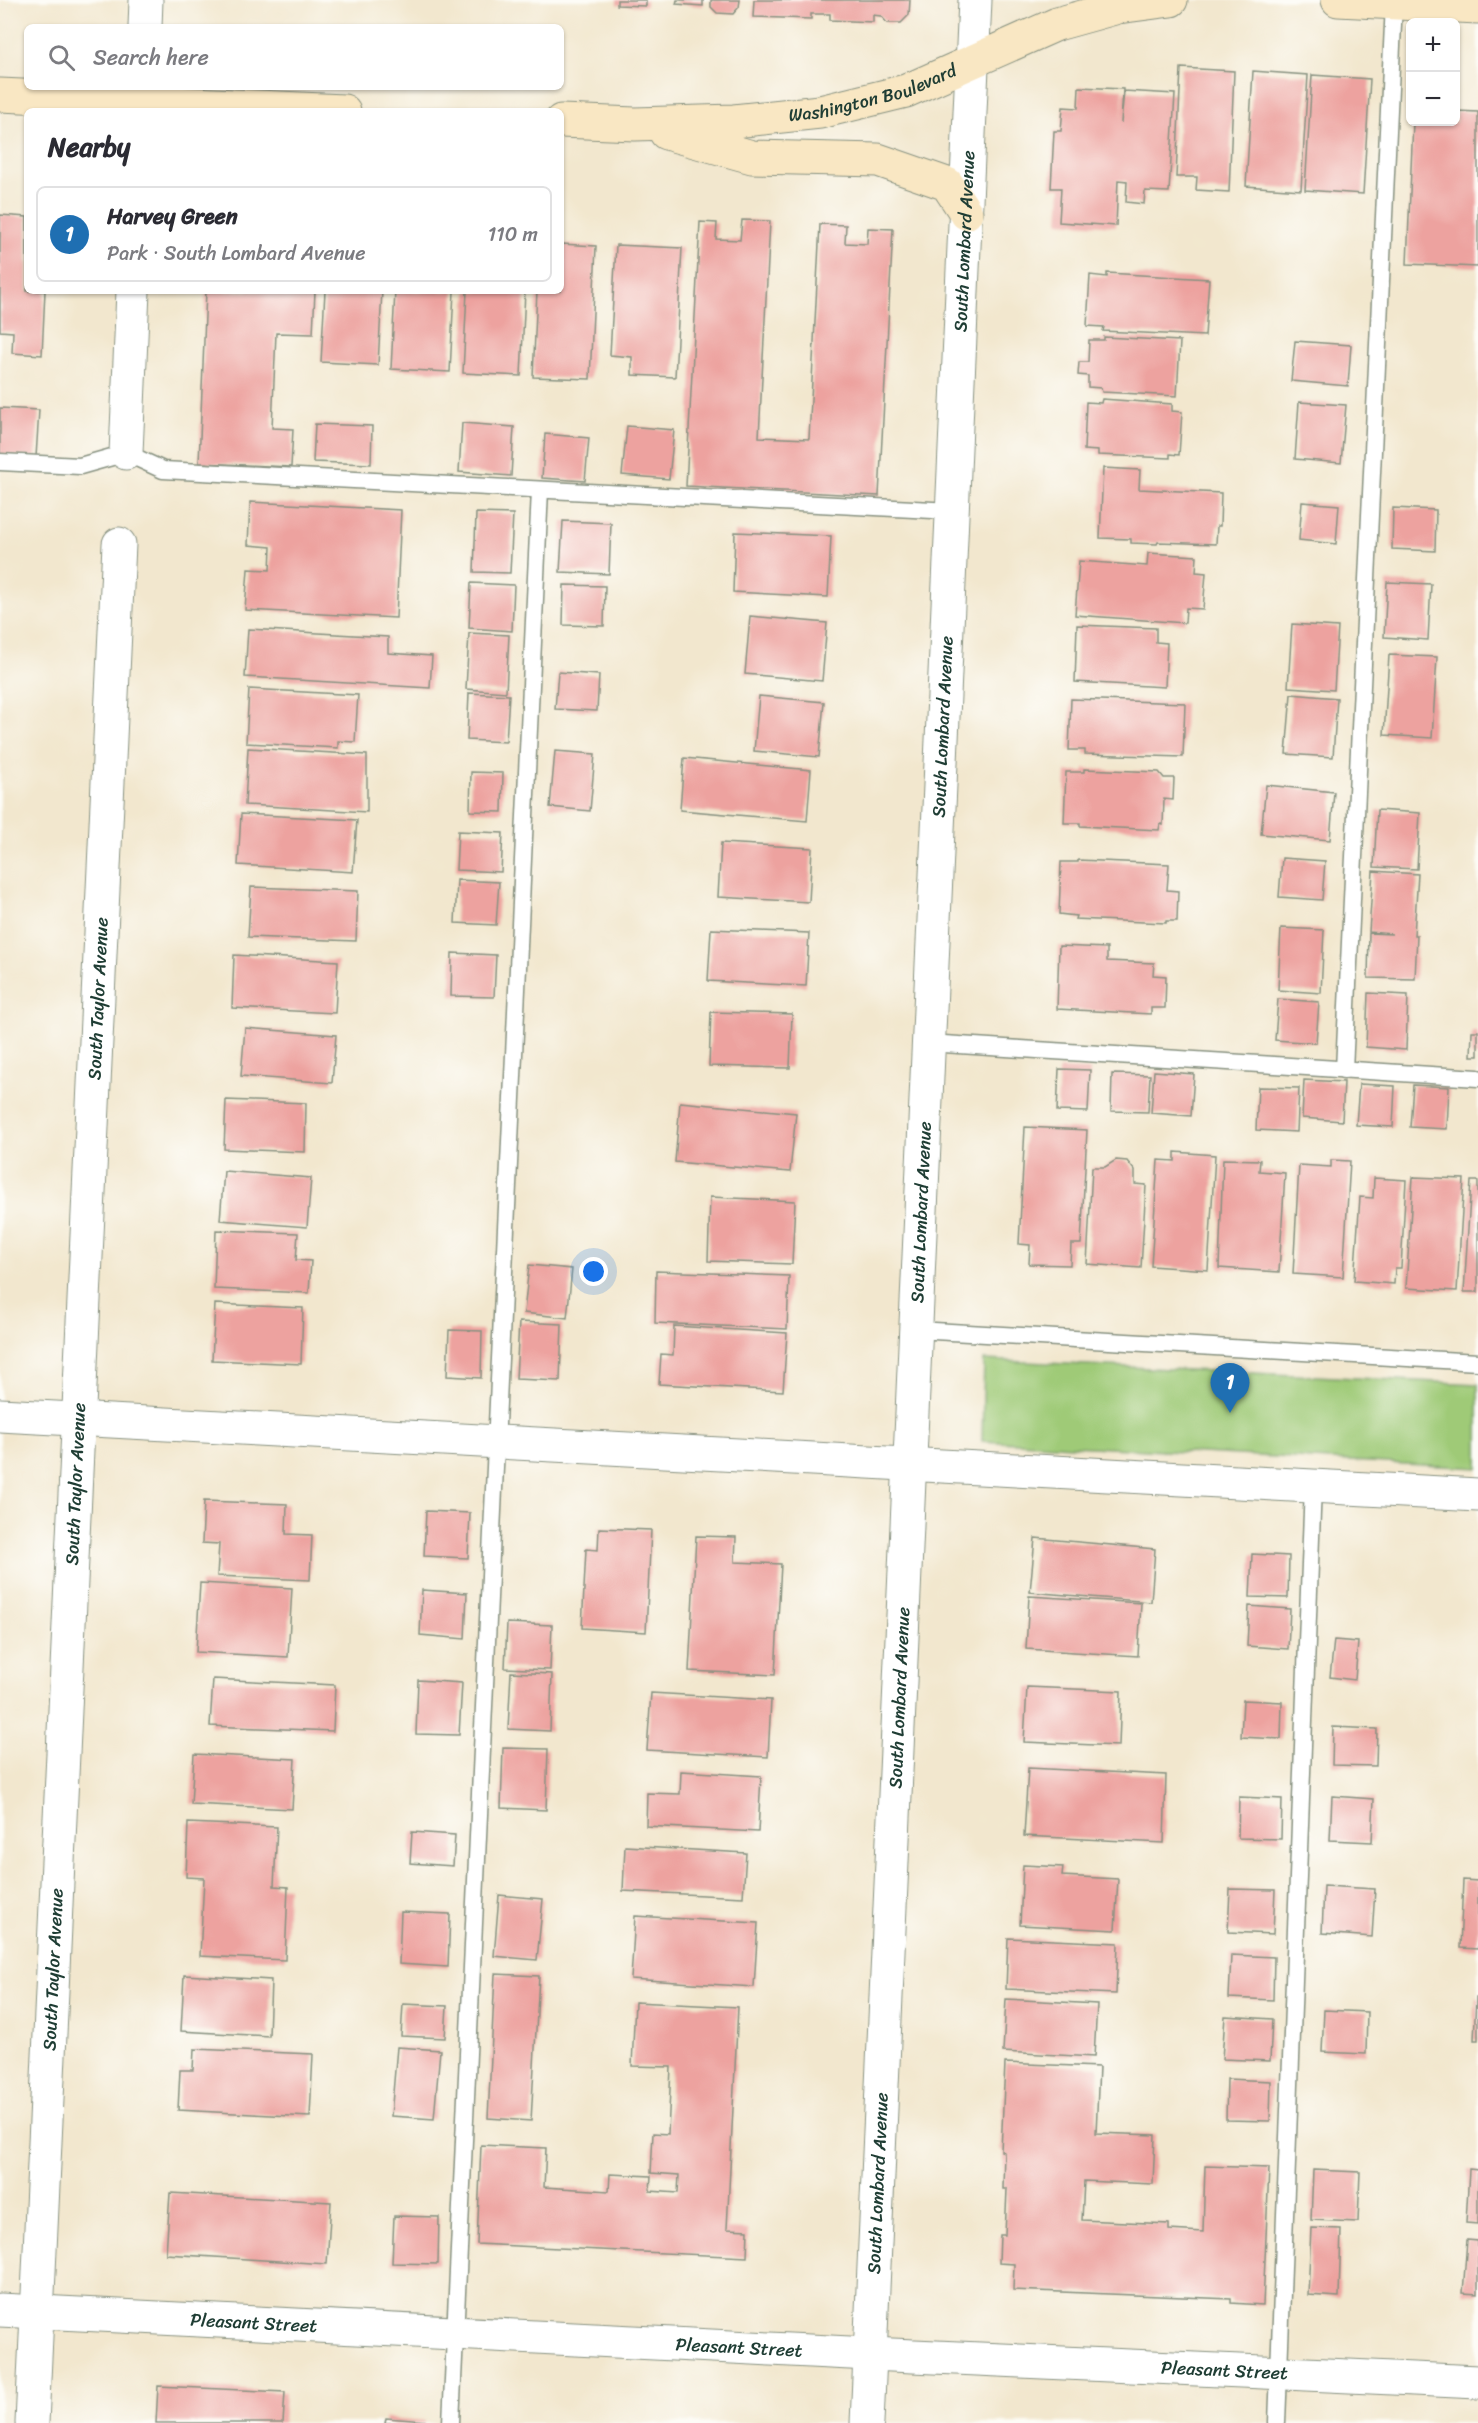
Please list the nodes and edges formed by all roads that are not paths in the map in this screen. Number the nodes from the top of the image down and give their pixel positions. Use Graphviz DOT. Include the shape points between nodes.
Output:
graph roads {
  1 [pos="146,0"];
  2 [pos="975,0"];
  3 [pos="1171,0"];
  4 [pos="1338,0"];
  5 [pos="1395,3"];
  6 [pos="1478,7"];
  7 [pos="145,24"];
  8 [pos="973,63"];
  9 [pos="0,95"];
  10 [pos="142,100"];
  11 [pos="289,108"];
  12 [pos="564,121"];
  13 [pos="636,124"];
  14 [pos="966,213"];
  15 [pos="133,294"];
  16 [pos="126,453"];
  17 [pos="0,462"];
  18 [pos="540,490"];
  19 [pos="952,511"];
  20 [pos="119,544"];
  21 [pos="928,1043"];
  22 [pos="1344,1070"];
  23 [pos="1478,1078"];
  24 [pos="916,1330"];
  25 [pos="1478,1362"];
  26 [pos="0,1415"];
  27 [pos="80,1419"];
  28 [pos="496,1442"];
  29 [pos="910,1464"];
  30 [pos="1313,1486"];
  31 [pos="1478,1495"];
  32 [pos="0,2310"];
  33 [pos="37,2312"];
  34 [pos="455,2333"];
  35 [pos="870,2354"];
  36 [pos="1280,2373"];
  37 [pos="1478,2382"];
  38 [pos="32,2423"];
  39 [pos="451,2423"];
  40 [pos="867,2423"];
  41 [pos="1277,2423"];
  1 -- 7 [label="street"];
  2 -- 8 [label="street, South Lombard Avenue"];
  3 -- 8 [label="street, Washington Boulevard" via="1118,7 1057,24"];
  4 -- 5 [label="street"];
  5 -- 6 [label="street"];
  5 -- 22 [label="lane"];
  8 -- 13 [label="street, Washington Boulevard" via="906,91 820,112 734,121"];
  8 -- 14 [label="street, South Lombard Avenue"];
  9 -- 10 [label="street"];
  10 -- 11 [label="street"];
  12 -- 13 [label="street, Washington Boulevard"];
  13 -- 14 [label="street" via="752,157 878,160 947,184"];
  14 -- 19 [label="street, South Lombard Avenue"];
  15 -- 16 [label="street"];
  16 -- 17 [label="lane" via="80,466"];
  16 -- 18 [label="lane" via="163,470"];
  18 -- 19 [label="lane"];
  18 -- 28 [label="lane"];
  19 -- 21 [label="street, South Lombard Avenue"];
  20 -- 27 [label="street, South Taylor Avenue"];
  21 -- 22 [label="lane"];
  21 -- 24 [label="street, South Lombard Avenue"];
  22 -- 23 [label="lane"];
  24 -- 25 [label="lane"];
  24 -- 29 [label="street, South Lombard Avenue"];
  26 -- 27 [label="street"];
  27 -- 28 [label="street"];
  27 -- 33 [label="street, South Taylor Avenue"];
  28 -- 29 [label="street"];
  28 -- 34 [label="lane"];
  29 -- 30 [label="street"];
  29 -- 35 [label="street, South Lombard Avenue"];
  30 -- 31 [label="street"];
  30 -- 36 [label="lane"];
  32 -- 33 [label="street, Pleasant Street"];
  33 -- 34 [label="street, Pleasant Street"];
  33 -- 38 [label="street, South Taylor Avenue"];
  34 -- 35 [label="street, Pleasant Street"];
  34 -- 39 [label="lane"];
  35 -- 36 [label="street, Pleasant Street"];
  35 -- 40 [label="street, South Lombard Avenue"];
  36 -- 37 [label="street, Pleasant Street"];
  36 -- 41 [label="lane"];
}
